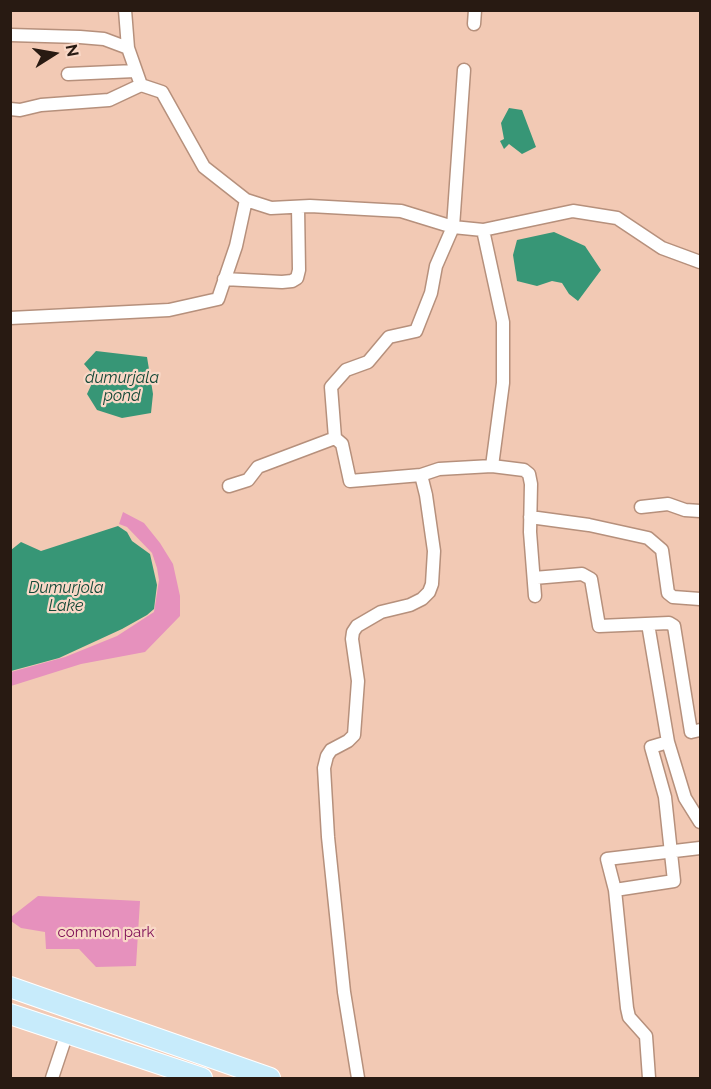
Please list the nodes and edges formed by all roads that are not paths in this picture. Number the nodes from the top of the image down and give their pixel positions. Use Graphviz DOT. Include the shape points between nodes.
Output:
graph roads {
  1 [pos="125,10"];
  2 [pos="475,10"];
  3 [pos="474,24"];
  4 [pos="10,35"];
  5 [pos="128,48"];
  6 [pos="464,70"];
  7 [pos="135,71"];
  8 [pos="68,74"];
  9 [pos="141,85"];
  10 [pos="10,109"];
  11 [pos="246,200"];
  12 [pos="298,207"];
  13 [pos="453,227"];
  14 [pos="483,230"];
  15 [pos="700,262"];
  16 [pos="224,279"];
  17 [pos="10,318"];
  18 [pos="335,438"];
  19 [pos="492,466"];
  20 [pos="421,475"];
  21 [pos="229,486"];
  22 [pos="641,507"];
  23 [pos="700,511"];
  24 [pos="530,517"];
  25 [pos="534,578"];
  26 [pos="535,596"];
  27 [pos="700,599"];
  28 [pos="648,624"];
  29 [pos="700,730"];
  30 [pos="668,742"];
  31 [pos="700,822"];
  32 [pos="700,848"];
  33 [pos="669,851"];
  34 [pos="615,890"];
  35 [pos="10,987"];
  36 [pos="10,1014"];
  37 [pos="67,1033"];
  38 [pos="52,1078"];
  39 [pos="197,1078"];
  40 [pos="270,1078"];
  41 [pos="358,1078"];
  42 [pos="649,1078"];
  1 -- 5 [label="street"];
  2 -- 3 [label="street"];
  4 -- 5 [label="street" via="104,39"];
  5 -- 7 [label="street"];
  6 -- 13 [label="street"];
  7 -- 8 [label="street"];
  7 -- 9 [label="street"];
  9 -- 10 [label="street" via="109,100"];
  9 -- 11 [label="street" via="162,92 204,167"];
  11 -- 12 [label="street" via="271,208"];
  11 -- 16 [label="street"];
  12 -- 13 [label="street" via="401,211"];
  12 -- 16 [label="street" via="297,278 282,282"];
  13 -- 14 [label="street"];
  13 -- 18 [label="street" via="416,331 389,337 368,362 346,370 331,387"];
  14 -- 15 [label="street" via="573,211 617,218 662,249"];
  14 -- 19 [label="street" via="503,322 503,382"];
  16 -- 17 [label="street" via="218,299 169,310"];
  18 -- 20 [label="street" via="342,444 350,481"];
  18 -- 21 [label="street" via="258,467 248,480"];
  19 -- 20 [label="street" via="439,469"];
  19 -- 24 [label="street" via="529,474"];
  20 -- 41 [label="street" via="434,551 432,584 422,599 381,612 353,632 358,681 354,735 331,750 324,768 344,992"];
  22 -- 23 [label="street" via="668,504"];
  24 -- 25 [label="street"];
  24 -- 27 [label="street" via="648,538 662,550 668,593 673,597"];
  25 -- 26 [label="street"];
  25 -- 28 [label="street" via="582,574 591,579 598,626"];
  28 -- 29 [label="street" via="674,626 691,732"];
  28 -- 30 [label="street"];
  30 -- 31 [label="street" via="685,798"];
  30 -- 33 [label="street" via="651,747 664,797"];
  32 -- 33 [label="street"];
  33 -- 34 [label="street" via="674,880"];
  33 -- 34 [label="street" via="607,859"];
  34 -- 42 [label="street" via="627,1008 629,1017 646,1036"];
  35 -- 40 [label="main road"];
  36 -- 37 [label="main road"];
  37 -- 38 [label="street"];
  37 -- 39 [label="main road"];
}
